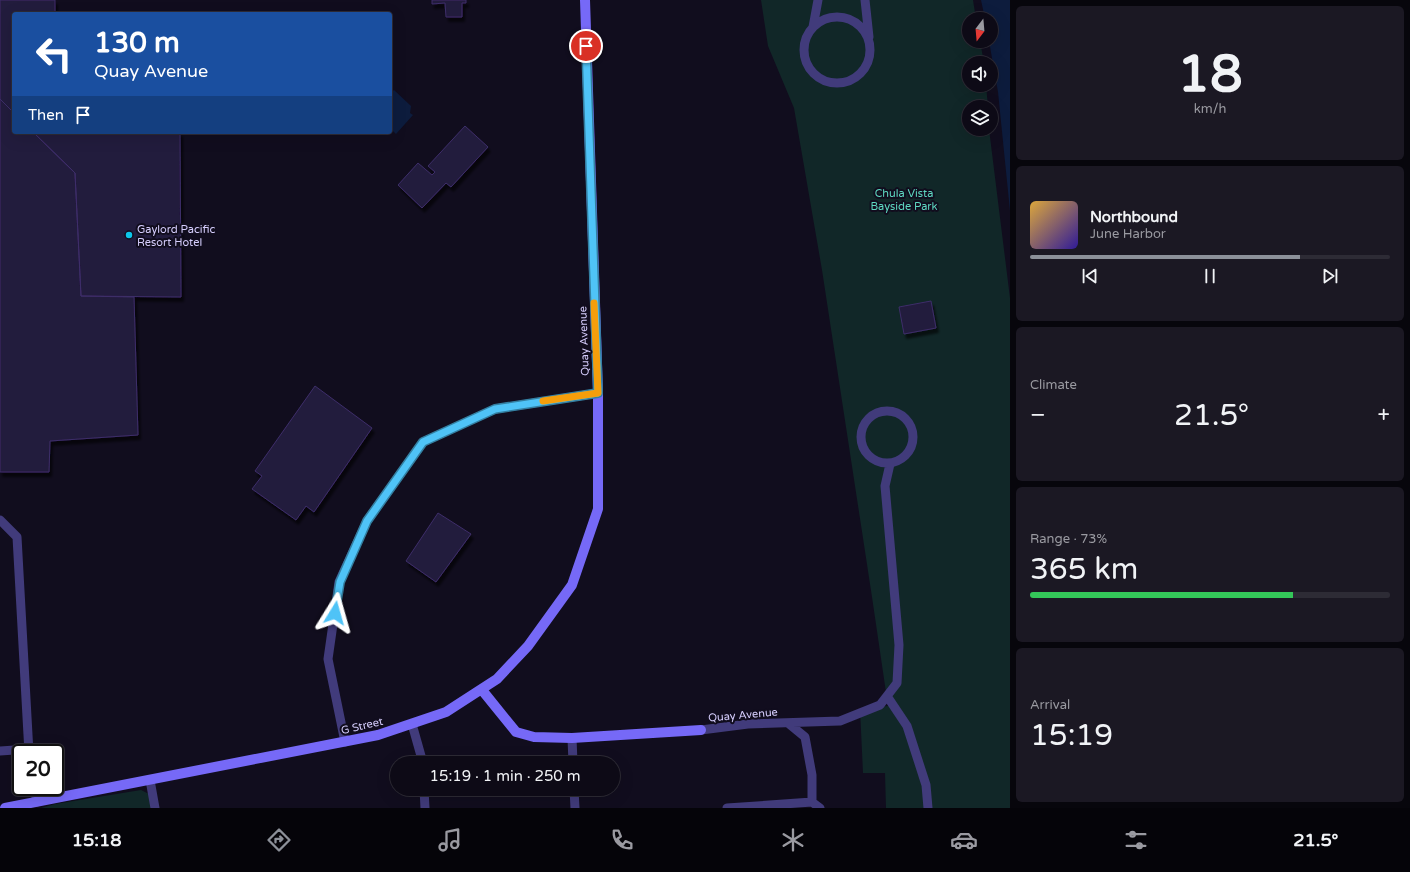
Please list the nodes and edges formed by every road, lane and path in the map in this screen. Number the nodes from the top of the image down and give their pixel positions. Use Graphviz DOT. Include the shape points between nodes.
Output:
graph roads {
  1 [pos="585,0"];
  2 [pos="818,0"];
  3 [pos="866,0"];
  4 [pos="813,27"];
  5 [pos="869,40"];
  6 [pos="598,393"];
  7 [pos="890,464"];
  8 [pos="0,520"];
  9 [pos="482,690"];
  10 [pos="887,696"];
  11 [pos="788,723"];
  12 [pos="412,724"];
  13 [pos="700,730"];
  14 [pos="572,738"];
  15 [pos="345,742"];
  16 [pos="29,744"];
  17 [pos="0,751"];
  18 [pos="12,751"];
  19 [pos="421,756"];
  20 [pos="573,756"];
  21 [pos="150,780"];
  22 [pos="36,796"];
  23 [pos="424,796"];
  24 [pos="574,796"];
  25 [pos="37,802"];
  26 [pos="812,802"];
  27 [pos="751,807"];
  28 [pos="5,808"];
  29 [pos="155,808"];
  30 [pos="425,808"];
  31 [pos="574,808"];
  32 [pos="727,808"];
  33 [pos="820,808"];
  34 [pos="928,808"];
  1 -- 6 [label="street, Quay Avenue"];
  2 -- 4 [label="lane"];
  3 -- 5 [label="lane"];
  4 -- 5 [label="lane" via="820,21 840,16 858,24"];
  4 -- 5 [label="lane" via="805,42 805,59 815,74 830,82 847,81 864,70 870,51"];
  6 -- 9 [label="street, Quay Avenue" via="598,509 572,585 528,646 497,679"];
  6 -- 15 [label="lane" via="495,409 423,442 367,521 340,582 328,659"];
  7 -- 7 [label="lane" via="902,459 911,448 914,435 909,422 898,414 885,411 872,416 863,426 861,440 866,452 876,461"];
  7 -- 10 [label="lane, Quay Avenue" via="885,486 898,645 897,682"];
  8 -- 16 [label="lane" via="17,537"];
  9 -- 12 [label="street, G Street" via="446,712"];
  9 -- 14 [label="street" via="516,732 534,737"];
  10 -- 11 [label="lane, Quay Avenue" via="880,705 840,721"];
  10 -- 34 [label="lane" via="907,726 926,785"];
  11 -- 13 [label="lane, Quay Avenue" via="748,724"];
  11 -- 26 [label="lane" via="805,737 812,775"];
  12 -- 15 [label="street, G Street" via="387,733"];
  12 -- 19 [label="lane"];
  13 -- 14 [label="street"];
  14 -- 20 [label="lane"];
  15 -- 21 [label="street, G Street"];
  17 -- 18 [label="lane"];
  21 -- 25 [label="street, G Street"];
  21 -- 29 [label="lane"];
  22 -- 25 [label="lane"];
  23 -- 30 [label="lane"];
  24 -- 31 [label="lane"];
  25 -- 28 [label="street, G Street"];
  26 -- 27 [label="lane"];
  26 -- 33 [label="lane"];
  27 -- 32 [label="lane"];
}
